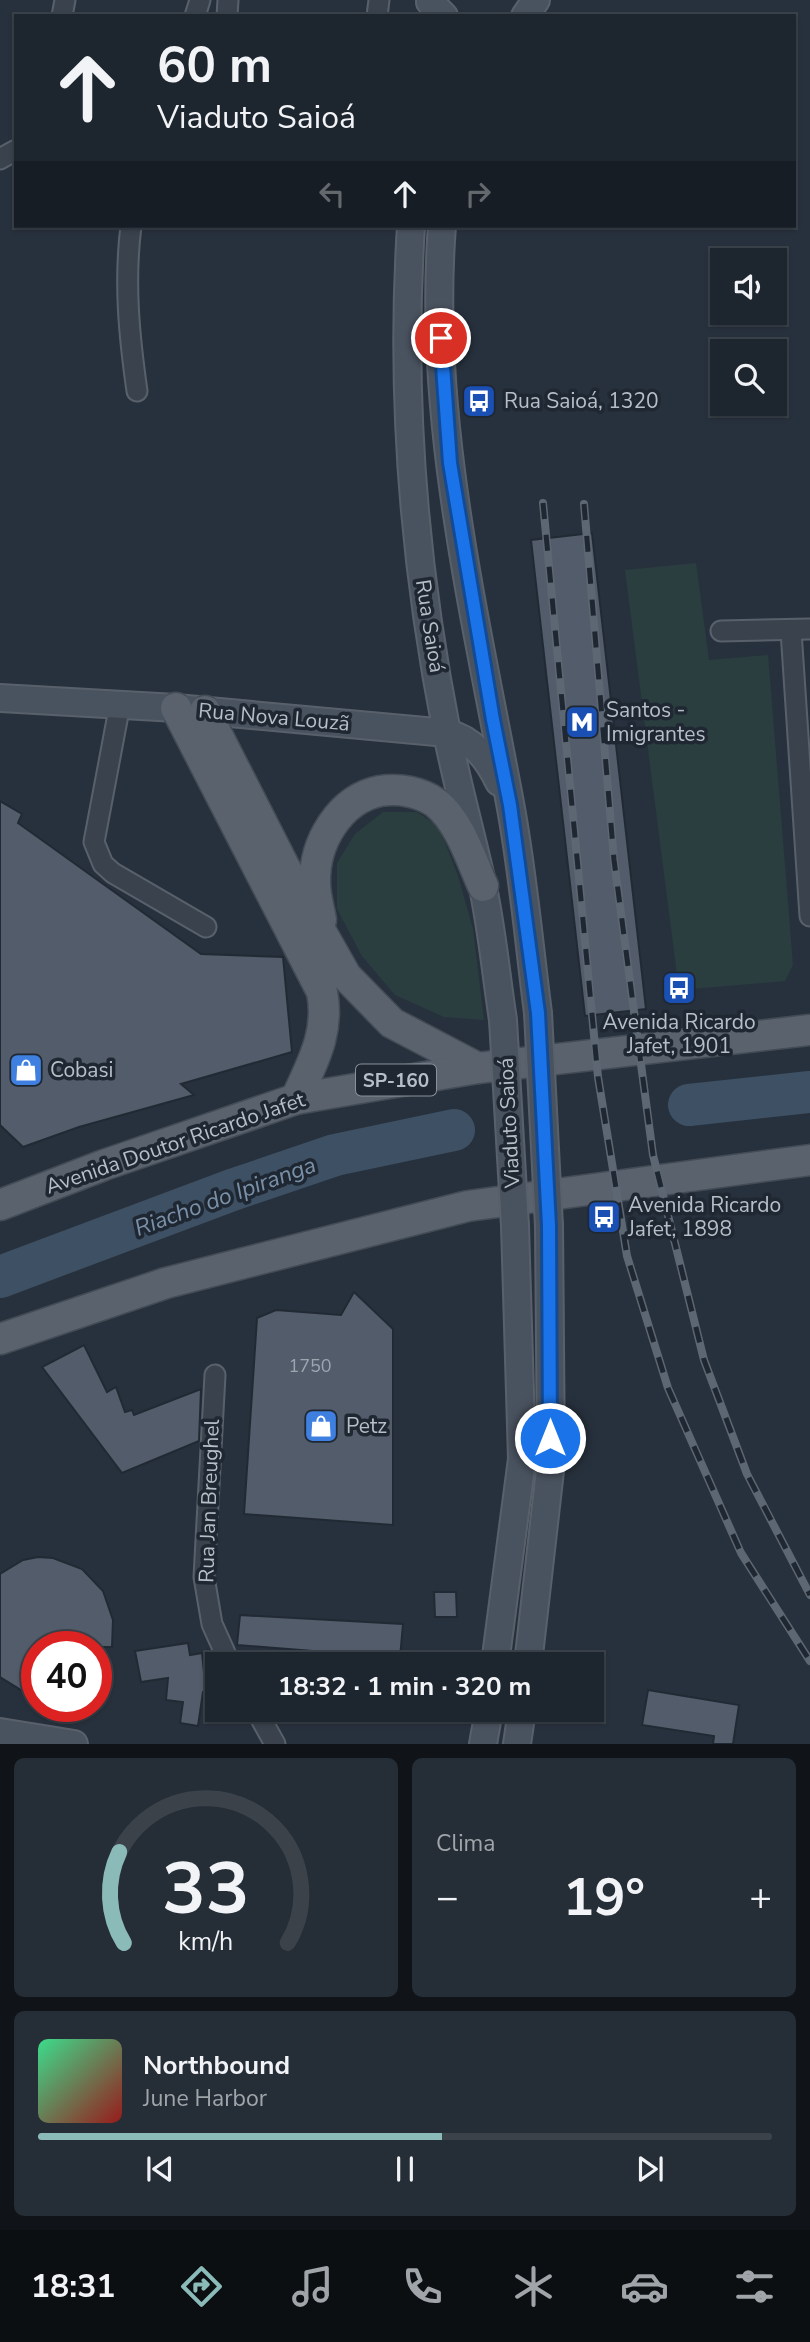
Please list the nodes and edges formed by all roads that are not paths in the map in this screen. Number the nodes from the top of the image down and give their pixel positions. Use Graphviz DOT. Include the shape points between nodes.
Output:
graph roads {
  1 [pos="131,228"];
  2 [pos="411,228"];
  3 [pos="442,228"];
  4 [pos="137,391"];
  5 [pos="800,630"];
  6 [pos="721,631"];
  7 [pos="0,698"];
  8 [pos="120,704"];
  9 [pos="191,709"];
  10 [pos="447,733"];
  11 [pos="510,805"];
  12 [pos="483,886"];
  13 [pos="810,916"];
  14 [pos="206,927"];
  15 [pos="324,941"];
  16 [pos="503,1020"];
  17 [pos="810,1030"];
  18 [pos="478,1068"];
  19 [pos="296,1099"];
  20 [pos="810,1160"];
  21 [pos="0,1205"];
  22 [pos="0,1339"];
  23 [pos="215,1375"];
  24 [pos="225,1652"];
  25 [pos="497,1652"];
  26 [pos="529,1652"];
  27 [pos="263,1722"];
  28 [pos="487,1722"];
  29 [pos="520,1722"];
  30 [pos="532,1722"];
  31 [pos="0,1732"];
  32 [pos="74,1744"];
  33 [pos="275,1744"];
  34 [pos="483,1744"];
  35 [pos="517,1744"];
  36 [pos="535,1744"];
  1 -- 4 [label="street" via="126,268 128,323"];
  2 -- 10 [label="street, Rua Saioá" via="405,319 407,414 417,544"];
  3 -- 11 [label="street" via="437,290 450,463"];
  5 -- 6 [label="street"];
  5 -- 13 [label="street"];
  7 -- 8 [label="street, Rua Nova Louzã"];
  8 -- 9 [label="street, Rua Nova Louzã"];
  8 -- 14 [label="street" via="94,842 97,854 113,873"];
  9 -- 10 [label="street, Rua Nova Louzã"];
  9 -- 15 [label="main road"];
  9 -- 19 [label="main road" via="322,992 324,1034"];
  10 -- 11 [label="street, Rua Nova Louzã" via="479,751"];
  10 -- 12 [label="street, Rua Saioá"];
  11 -- 26 [label="street, Viaduto Saioá, bridge" via="538,1013 549,1226 551,1462"];
  12 -- 15 [label="main road" via="453,822 436,803 410,791 362,795 326,833 315,881"];
  12 -- 16 [label="street, Rua Saioá"];
  15 -- 18 [label="main road" via="374,1008 413,1036"];
  16 -- 25 [label="street, Viaduto Saioá, bridge" via="522,1459"];
  17 -- 18 [label="main road, Avenida Doutor Ricardo Jafet / SP-160"];
  18 -- 19 [label="main road, Avenida Doutor Ricardo Jafet / SP-160"];
  19 -- 21 [label="main road, Avenida Doutor Ricardo Jafet / SP-160"];
  20 -- 22 [label="main road" via="468,1206 166,1283"];
  23 -- 24 [label="street, Rua Jan Breughel" via="204,1577 212,1624"];
  27 -- 33 [label="street"];
  28 -- 34 [label="street"];
  29 -- 35 [label="street"];
  30 -- 36 [label="street"];
  31 -- 32 [label="street"];
}
